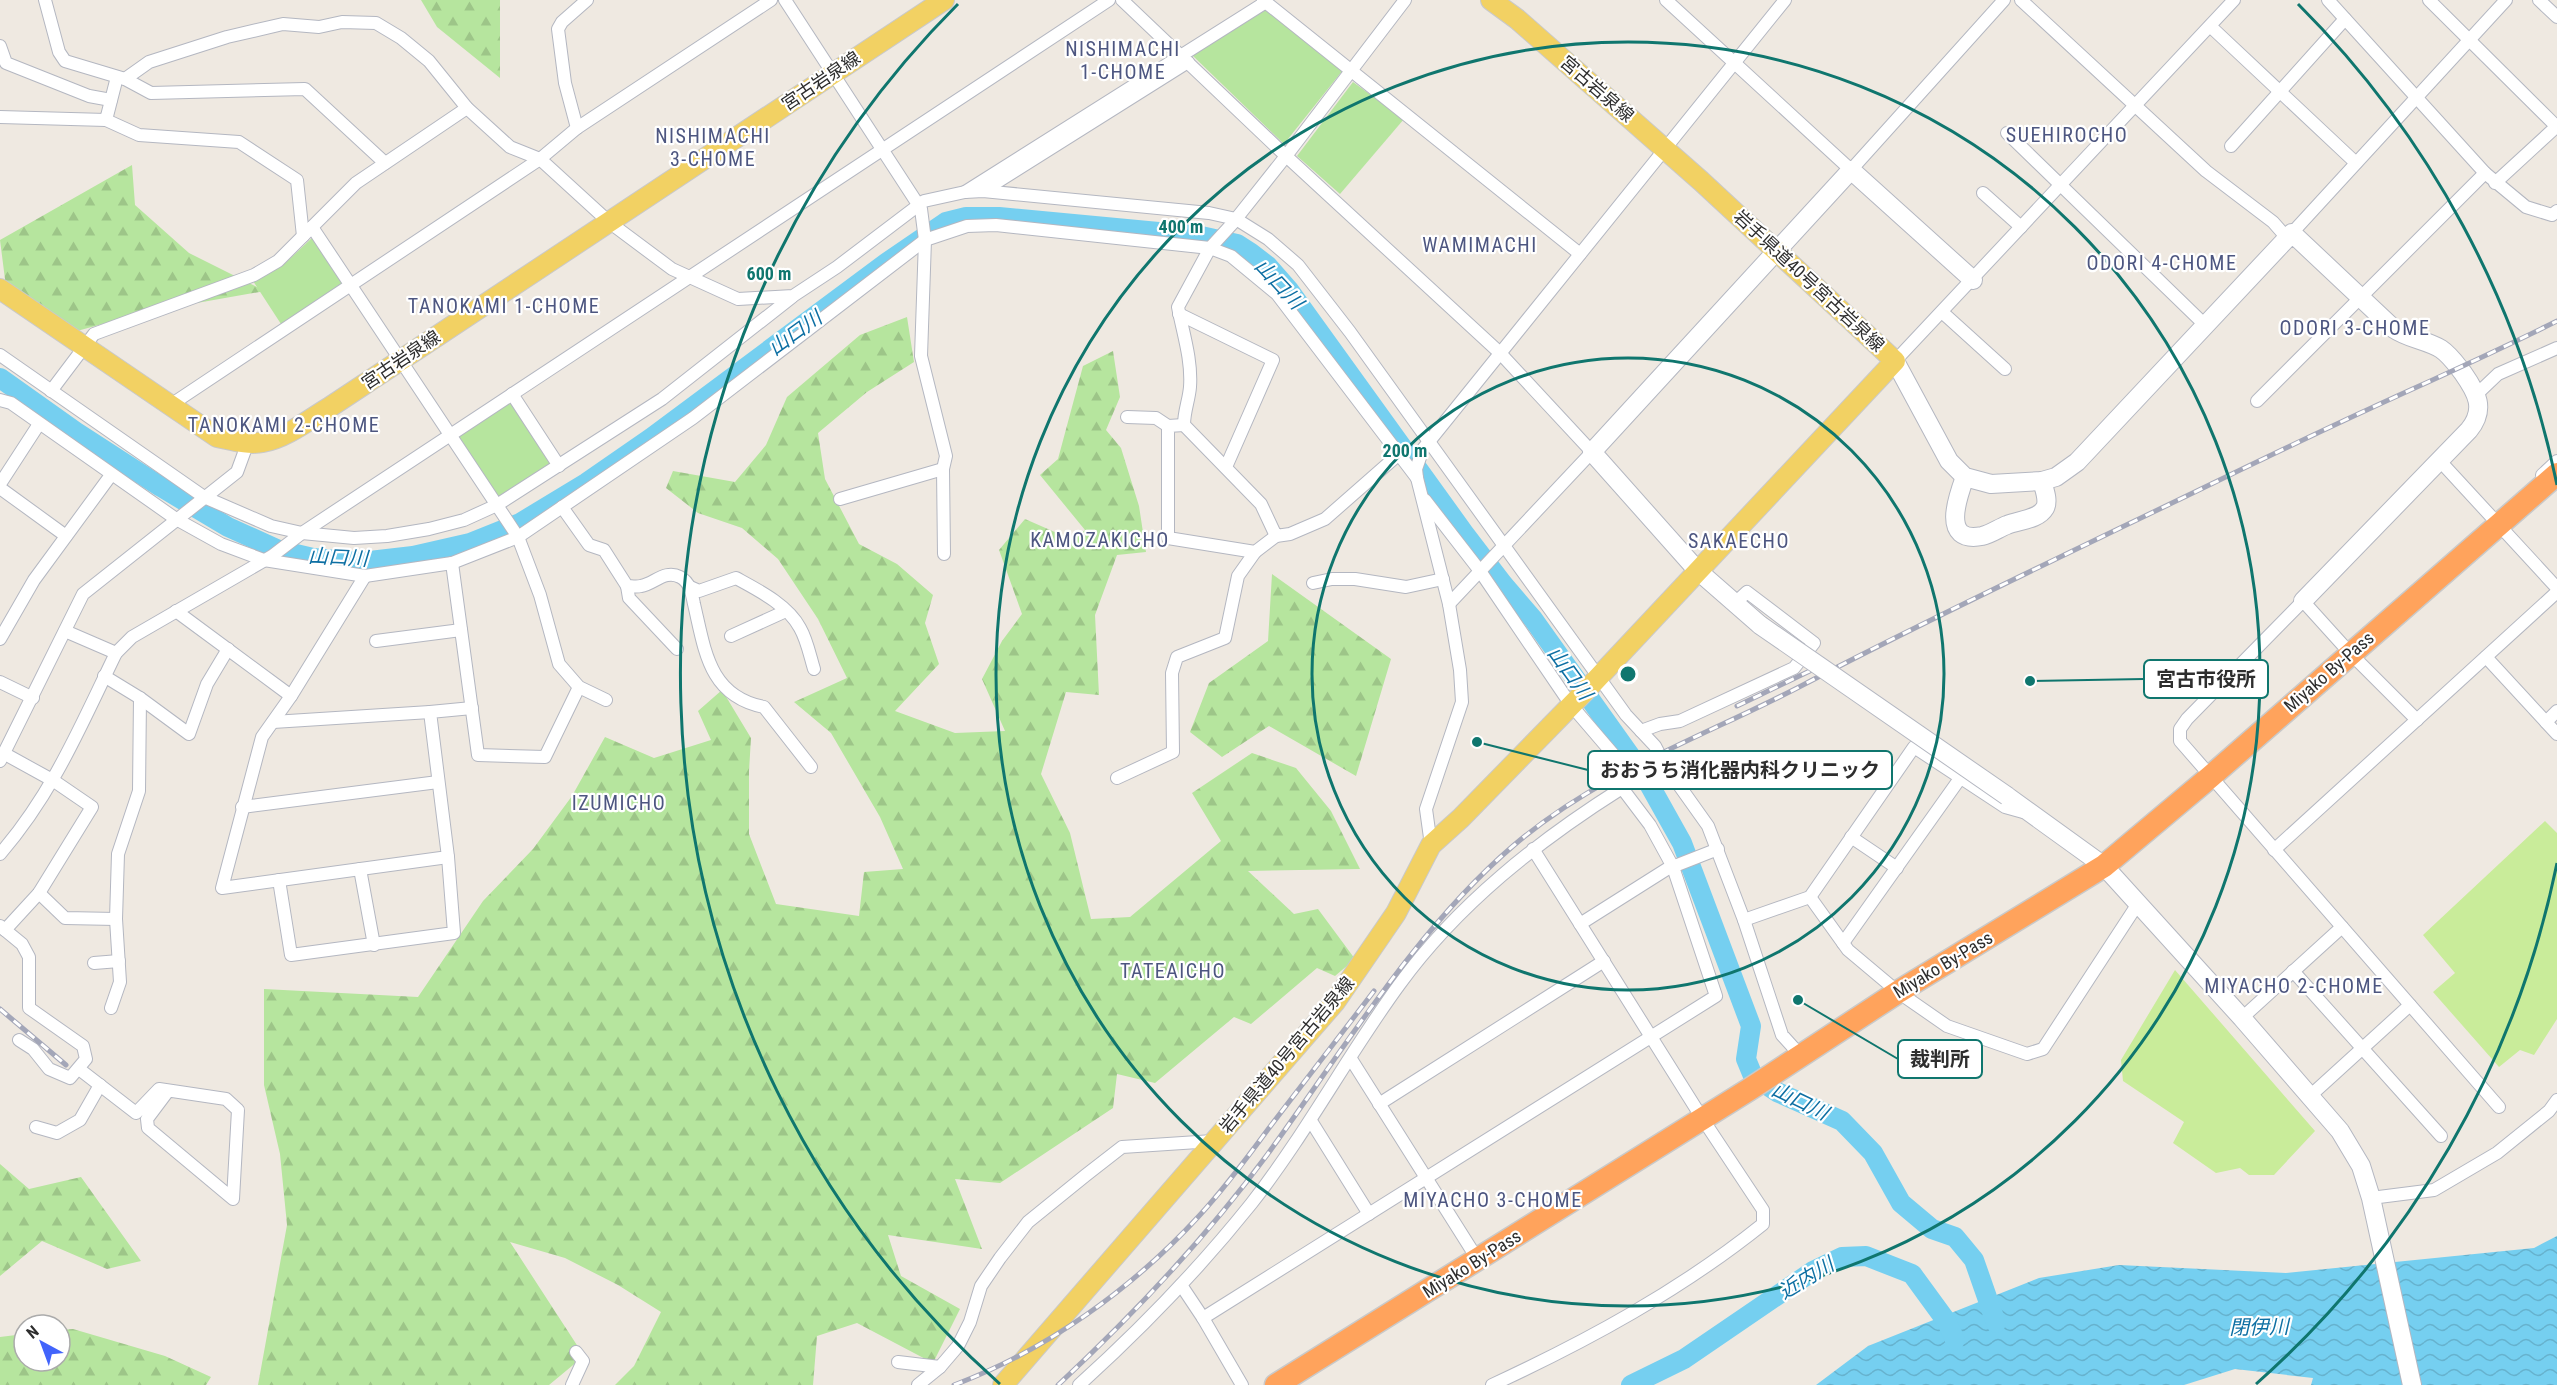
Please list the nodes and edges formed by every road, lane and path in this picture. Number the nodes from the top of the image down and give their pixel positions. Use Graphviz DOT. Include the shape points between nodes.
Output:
graph roads {
  1 [pos="45,0"];
  2 [pos="587,0"];
  3 [pos="771,0"];
  4 [pos="785,0"];
  5 [pos="944,0"];
  6 [pos="1108,0"];
  7 [pos="1122,0"];
  8 [pos="1405,0"];
  9 [pos="1491,0"];
  10 [pos="1666,0"];
  11 [pos="1785,0"];
  12 [pos="2004,0"];
  13 [pos="2021,0"];
  14 [pos="2234,0"];
  15 [pos="2328,0"];
  16 [pos="2429,0"];
  17 [pos="2506,0"];
  18 [pos="2539,0"];
  19 [pos="1265,1"];
  20 [pos="2557,17"];
  21 [pos="2345,19"];
  22 [pos="2210,26"];
  23 [pos="2470,40"];
  24 [pos="0,46"];
  25 [pos="1184,58"];
  26 [pos="1735,62"];
  27 [pos="1351,70"];
  28 [pos="833,73"];
  29 [pos="121,78"];
  30 [pos="2281,90"];
  31 [pos="2416,99"];
  32 [pos="111,100"];
  33 [pos="2137,105"];
  34 [pos="467,108"];
  35 [pos="0,117"];
  36 [pos="106,120"];
  37 [pos="2557,127"];
  38 [pos="577,128"];
  39 [pos="2007,133"];
  40 [pos="2231,146"];
  41 [pos="882,149"];
  42 [pos="1665,149"];
  43 [pos="1286,156"];
  44 [pos="540,159"];
  45 [pos="385,163"];
  46 [pos="2356,163"];
  47 [pos="1851,170"];
  48 [pos="2485,173"];
  49 [pos="1701,181"];
  50 [pos="2495,183"];
  51 [pos="2062,185"];
  52 [pos="983,191"];
  53 [pos="965,192"];
  54 [pos="1983,193"];
  55 [pos="920,207"];
  56 [pos="2557,211"];
  57 [pos="609,222"];
  58 [pos="1234,222"];
  59 [pos="2021,227"];
  60 [pos="308,231"];
  61 [pos="2290,236"];
  62 [pos="925,240"];
  63 [pos="1210,248"];
  64 [pos="1776,252"];
  65 [pos="1580,254"];
  66 [pos="689,277"];
  67 [pos="1973,279"];
  68 [pos="351,285"];
  69 [pos="0,290"];
  70 [pos="793,296"];
  71 [pos="2360,297"];
  72 [pos="1942,312"];
  73 [pos="1179,314"];
  74 [pos="2205,325"];
  75 [pos="83,346"];
  76 [pos="2557,348"];
  77 [pos="1500,353"];
  78 [pos="0,355"];
  79 [pos="401,360"];
  80 [pos="1895,361"];
  81 [pos="2005,369"];
  82 [pos="51,391"];
  83 [pos="512,394"];
  84 [pos="2477,394"];
  85 [pos="0,400"];
  86 [pos="2257,401"];
  87 [pos="169,406"];
  88 [pos="1127,417"];
  89 [pos="39,424"];
  90 [pos="1185,424"];
  91 [pos="1168,426"];
  92 [pos="450,435"];
  93 [pos="248,442"];
  94 [pos="1426,446"];
  95 [pos="1592,452"];
  96 [pos="1398,454"];
  97 [pos="2557,460"];
  98 [pos="2440,461"];
  99 [pos="559,466"];
  100 [pos="1226,467"];
  101 [pos="943,469"];
  102 [pos="1416,474"];
  103 [pos="2557,474"];
  104 [pos="111,475"];
  105 [pos="1965,477"];
  106 [pos="2042,481"];
  107 [pos="0,486"];
  108 [pos="2557,487"];
  109 [pos="1421,494"];
  110 [pos="204,497"];
  111 [pos="840,499"];
  112 [pos="498,507"];
  113 [pos="562,507"];
  114 [pos="176,519"];
  115 [pos="2498,525"];
  116 [pos="302,533"];
  117 [pos="516,534"];
  118 [pos="66,536"];
  119 [pos="1276,536"];
  120 [pos="1502,548"];
  121 [pos="1255,552"];
  122 [pos="944,554"];
  123 [pos="268,558"];
  124 [pos="452,562"];
  125 [pos="1482,569"];
  126 [pos="1697,570"];
  127 [pos="365,576"];
  128 [pos="1443,579"];
  129 [pos="1313,584"];
  130 [pos="627,586"];
  131 [pos="690,587"];
  132 [pos="2557,590"];
  133 [pos="2303,601"];
  134 [pos="1449,604"];
  135 [pos="1734,604"];
  136 [pos="176,611"];
  137 [pos="786,611"];
  138 [pos="461,630"];
  139 [pos="65,631"];
  140 [pos="731,636"];
  141 [pos="0,639"];
  142 [pos="376,640"];
  143 [pos="228,649"];
  144 [pos="677,649"];
  145 [pos="116,653"];
  146 [pos="2350,653"];
  147 [pos="2486,657"];
  148 [pos="814,669"];
  149 [pos="104,676"];
  150 [pos="1596,679"];
  151 [pos="0,682"];
  152 [pos="579,687"];
  153 [pos="291,696"];
  154 [pos="33,698"];
  155 [pos="140,698"];
  156 [pos="606,700"];
  157 [pos="1573,702"];
  158 [pos="472,708"];
  159 [pos="2557,711"];
  160 [pos="430,712"];
  161 [pos="2417,720"];
  162 [pos="273,722"];
  163 [pos="2546,722"];
  164 [pos="1641,731"];
  165 [pos="2557,734"];
  166 [pos="1613,754"];
  167 [pos="3,758"];
  168 [pos="811,766"];
  169 [pos="1961,777"];
  170 [pos="2210,777"];
  171 [pos="1117,778"];
  172 [pos="54,781"];
  173 [pos="438,782"];
  174 [pos="242,807"];
  175 [pos="2037,816"];
  176 [pos="1851,837"];
  177 [pos="1431,845"];
  178 [pos="1533,849"];
  179 [pos="1718,849"];
  180 [pos="2274,850"];
  181 [pos="0,854"];
  182 [pos="448,858"];
  183 [pos="1679,864"];
  184 [pos="2104,866"];
  185 [pos="1897,868"];
  186 [pos="360,869"];
  187 [pos="279,880"];
  188 [pos="39,893"];
  189 [pos="1810,897"];
  190 [pos="2139,902"];
  191 [pos="116,919"];
  192 [pos="1744,920"];
  193 [pos="1580,924"];
  194 [pos="2342,927"];
  195 [pos="2,928"];
  196 [pos="1843,944"];
  197 [pos="374,945"];
  198 [pos="119,961"];
  199 [pos="1604,961"];
  200 [pos="94,963"];
  201 [pos="2293,971"];
  202 [pos="1898,992"];
  203 [pos="2410,1005"];
  204 [pos="111,1008"];
  205 [pos="2242,1018"];
  206 [pos="1652,1037"];
  207 [pos="19,1040"];
  208 [pos="2363,1048"];
  209 [pos="1801,1056"];
  210 [pos="1351,1059"];
  211 [pos="79,1069"];
  212 [pos="100,1085"];
  213 [pos="168,1091"];
  214 [pos="2310,1096"];
  215 [pos="2557,1100"];
  216 [pos="1379,1104"];
  217 [pos="2499,1107"];
  218 [pos="1702,1118"];
  219 [pos="1311,1121"];
  220 [pos="36,1126"];
  221 [pos="2441,1136"];
  222 [pos="1213,1141"];
  223 [pos="1426,1178"];
  224 [pos="2371,1198"];
  225 [pos="1369,1214"];
  226 [pos="1478,1260"];
  227 [pos="1181,1285"];
  228 [pos="1203,1318"];
  229 [pos="576,1352"];
  230 [pos="897,1362"];
  231 [pos="940,1367"];
  232 [pos="572,1385"];
  233 [pos="918,1385"];
  234 [pos="1003,1385"];
  235 [pos="1079,1385"];
  236 [pos="1242,1385"];
  237 [pos="1276,1385"];
  238 [pos="1492,1385"];
  239 [pos="2412,1385"];
  1 -- 29 [label="street" via="65,61"];
  2 -- 38 [label="street" via="558,29 565,83"];
  3 -- 38 [label="street"];
  4 -- 28 [label="street"];
  5 -- 28 [label="main road, 宮古岩泉線"];
  6 -- 41 [label="street"];
  7 -- 25 [label="street"];
  8 -- 27 [label="street"];
  9 -- 42 [label="main road, 宮古岩泉線"];
  10 -- 26 [label="street"];
  11 -- 26 [label="street"];
  12 -- 47 [label="street"];
  13 -- 33 [label="street"];
  14 -- 22 [label="street"];
  15 -- 21 [label="street"];
  16 -- 23 [label="street"];
  17 -- 23 [label="street"];
  18 -- 20 [label="street"];
  19 -- 25 [label="street"];
  19 -- 27 [label="street"];
  21 -- 30 [label="street"];
  21 -- 31 [label="street"];
  22 -- 30 [label="street"];
  22 -- 33 [label="street"];
  23 -- 31 [label="street"];
  23 -- 37 [label="street"];
  24 -- 32 [label="street" via="6,63 89,96"];
  25 -- 43 [label="street"];
  25 -- 52 [label="street"];
  25 -- 53 [label="street"];
  26 -- 42 [label="street"];
  26 -- 47 [label="street"];
  27 -- 43 [label="street"];
  27 -- 65 [label="street"];
  28 -- 41 [label="street"];
  28 -- 57 [label="main road, 宮古岩泉線"];
  29 -- 32 [label="street"];
  29 -- 34 [label="street" via="149,62 283,24 319,27 342,22 376,23 429,61"];
  29 -- 45 [label="street" via="152,93 305,89"];
  30 -- 40 [label="street"];
  30 -- 46 [label="street"];
  31 -- 46 [label="street"];
  31 -- 48 [label="street"];
  32 -- 36 [label="street"];
  33 -- 51 [label="street"];
  33 -- 61 [label="street" via="2206,171"];
  34 -- 44 [label="street" via="510,147"];
  34 -- 45 [label="street"];
  35 -- 36 [label="street"];
  36 -- 60 [label="street" via="139,135 239,142 297,180"];
  37 -- 50 [label="street"];
  38 -- 44 [label="street"];
  39 -- 51 [label="street"];
  41 -- 55 [label="street"];
  41 -- 66 [label="street"];
  42 -- 49 [label="main road, 宮古岩泉線"];
  42 -- 65 [label="street"];
  43 -- 58 [label="street"];
  43 -- 77 [label="street"];
  44 -- 57 [label="street"];
  44 -- 68 [label="street"];
  45 -- 60 [label="street" via="357,183"];
  46 -- 61 [label="street"];
  47 -- 64 [label="street"];
  47 -- 67 [label="street"];
  48 -- 50 [label="street"];
  48 -- 71 [label="street"];
  49 -- 64 [label="main road, 岩手県道40号宮古岩泉線"];
  50 -- 56 [label="street" via="2526,207 2552,215"];
  51 -- 59 [label="street"];
  51 -- 74 [label="street"];
  52 -- 53 [label="street"];
  52 -- 58 [label="street" via="1209,213"];
  53 -- 55 [label="street" via="924,201"];
  54 -- 59 [label="street"];
  55 -- 62 [label="street"];
  55 -- 70 [label="street"];
  57 -- 66 [label="street" via="672,269"];
  57 -- 79 [label="main road, 宮古岩泉線"];
  58 -- 63 [label="street"];
  58 -- 94 [label="street" via="1268,239 1298,265 1350,332"];
  59 -- 67 [label="street"];
  60 -- 68 [label="street"];
  60 -- 75 [label="street" via="279,261 254,275 94,334"];
  61 -- 71 [label="street"];
  61 -- 74 [label="street"];
  62 -- 63 [label="street" via="967,226 996,225"];
  62 -- 101 [label="street" via="921,356 946,456"];
  62 -- 113 [label="street" via="693,418"];
  63 -- 73 [label="street" via="1178,307"];
  63 -- 96 [label="street" via="1231,256 1277,294"];
  64 -- 80 [label="main road, 岩手県道40号宮古岩泉線"];
  64 -- 95 [label="street"];
  65 -- 77 [label="street"];
  66 -- 70 [label="street" via="738,298"];
  66 -- 83 [label="street"];
  67 -- 72 [label="street"];
  68 -- 79 [label="street"];
  68 -- 87 [label="street"];
  69 -- 75 [label="main road, 宮古岩泉線"];
  70 -- 99 [label="street" via="662,399"];
  71 -- 84 [label="street" via="2402,334 2443,351"];
  71 -- 86 [label="street"];
  72 -- 80 [label="street"];
  72 -- 81 [label="street"];
  73 -- 90 [label="street" via="1190,365"];
  73 -- 100 [label="street" via="1273,360"];
  74 -- 106 [label="street" via="2077,462 2056,477"];
  75 -- 82 [label="street"];
  75 -- 87 [label="main road, 宮古岩泉線"];
  76 -- 84 [label="street" via="2498,374"];
  77 -- 94 [label="street"];
  77 -- 95 [label="street"];
  78 -- 82 [label="street"];
  79 -- 92 [label="street"];
  79 -- 93 [label="main road, 宮古岩泉線" via="302,424 264,442"];
  80 -- 105 [label="street" via="1949,461"];
  80 -- 126 [label="main road, 岩手県道40号宮古岩泉線"];
  82 -- 110 [label="street"];
  83 -- 92 [label="street"];
  83 -- 99 [label="street"];
  84 -- 98 [label="street" via="2480,407 2474,424"];
  85 -- 89 [label="street" via="11,403"];
  87 -- 93 [label="main road, 宮古岩泉線" via="217,437"];
  88 -- 91 [label="street" via="1156,418"];
  89 -- 104 [label="street"];
  89 -- 107 [label="street"];
  90 -- 91 [label="street"];
  90 -- 100 [label="street"];
  91 -- 121 [label="street" via="1168,538"];
  92 -- 112 [label="street"];
  92 -- 116 [label="street"];
  93 -- 110 [label="street" via="237,472"];
  94 -- 102 [label="street"];
  94 -- 120 [label="street"];
  95 -- 120 [label="street"];
  95 -- 126 [label="street"];
  96 -- 102 [label="street"];
  96 -- 119 [label="street" via="1324,519"];
  97 -- 115 [label="street" via="2512,502"];
  98 -- 115 [label="street"];
  98 -- 133 [label="street"];
  99 -- 112 [label="street"];
  100 -- 119 [label="street" via="1261,504"];
  101 -- 111 [label="street"];
  101 -- 122 [label="street"];
  102 -- 109 [label="street"];
  103 -- 115 [label="highway, Miyako By-Pass"];
  104 -- 114 [label="street"];
  104 -- 118 [label="street"];
  105 -- 106 [label="street" via="1990,484"];
  105 -- 106 [label="street" via="1955,522 1963,533 1983,536 2042,511 2046,505"];
  107 -- 118 [label="street"];
  108 -- 115 [label="street" via="2525,515"];
  109 -- 125 [label="street"];
  109 -- 128 [label="street"];
  110 -- 114 [label="street"];
  110 -- 116 [label="street" via="271,526"];
  112 -- 116 [label="street" via="429,530 387,536 354,538"];
  112 -- 117 [label="street"];
  113 -- 117 [label="street"];
  113 -- 130 [label="street" via="589,545 604,550"];
  114 -- 123 [label="street" via="220,544"];
  114 -- 139 [label="street" via="83,594"];
  115 -- 132 [label="street"];
  115 -- 146 [label="highway, Miyako By-Pass"];
  116 -- 123 [label="street"];
  117 -- 124 [label="street"];
  117 -- 152 [label="street" via="540,595 559,664"];
  118 -- 141 [label="street" via="34,580"];
  119 -- 121 [label="street"];
  120 -- 125 [label="street"];
  120 -- 150 [label="street"];
  121 -- 171 [label="street" via="1238,576 1225,638 1177,657 1172,674 1173,752"];
  123 -- 127 [label="street"];
  123 -- 136 [label="street"];
  124 -- 127 [label="street"];
  124 -- 138 [label="street"];
  125 -- 134 [label="street"];
  125 -- 157 [label="street"];
  126 -- 135 [label="street"];
  126 -- 150 [label="main road, 岩手県道40号宮古岩泉線"];
  127 -- 153 [label="street"];
  128 -- 129 [label="street" via="1406,587 1355,579"];
  128 -- 134 [label="street"];
  130 -- 131 [label="street" via="642,586 667,574 680,577"];
  130 -- 144 [label="street" via="629,598"];
  131 -- 137 [label="street" via="699,591 736,578"];
  131 -- 168 [label="street" via="706,655 718,681 748,704 764,707"];
  132 -- 147 [label="street"];
  133 -- 146 [label="street"];
  133 -- 170 [label="street" via="2180,729 2180,741"];
  134 -- 177 [label="street" via="1462,702 1426,809"];
  135 -- 164 [label="street" via="1747,592 1814,643 1794,668 1680,721"];
  135 -- 175 [label="street, bridge"];
  136 -- 143 [label="street"];
  136 -- 145 [label="street" via="132,637"];
  137 -- 140 [label="street"];
  137 -- 148 [label="street" via="800,627"];
  138 -- 142 [label="street"];
  138 -- 158 [label="street"];
  139 -- 145 [label="street"];
  139 -- 154 [label="street"];
  143 -- 153 [label="street"];
  143 -- 155 [label="street" via="207,684 189,734"];
  145 -- 149 [label="street"];
  146 -- 161 [label="street"];
  146 -- 170 [label="highway, Miyako By-Pass"];
  147 -- 161 [label="street"];
  147 -- 163 [label="street"];
  149 -- 155 [label="street"];
  149 -- 172 [label="street"];
  150 -- 157 [label="main road, 岩手県道40号宮古岩泉線"];
  150 -- 164 [label="street"];
  151 -- 154 [label="street"];
  152 -- 156 [label="street"];
  152 -- 158 [label="street" via="545,757 478,755"];
  153 -- 162 [label="street"];
  154 -- 167 [label="street"];
  155 -- 191 [label="street" via="139,791 118,854"];
  157 -- 166 [label="street"];
  157 -- 177 [label="main road, 岩手県道40号宮古岩泉線"];
  158 -- 160 [label="street"];
  159 -- 163 [label="street"];
  160 -- 162 [label="street"];
  160 -- 173 [label="street"];
  161 -- 180 [label="street"];
  162 -- 174 [label="street" via="262,737"];
  163 -- 165 [label="street"];
  164 -- 179 [label="street" via="1698,810"];
  167 -- 172 [label="street"];
  169 -- 175 [label="street" via="2005,807"];
  169 -- 176 [label="street" via="1914,747"];
  169 -- 185 [label="street"];
  170 -- 180 [label="street"];
  170 -- 184 [label="highway, Miyako By-Pass"];
  172 -- 181 [label="street" via="24,827"];
  172 -- 188 [label="street" via="92,807"];
  173 -- 174 [label="street"];
  173 -- 182 [label="street"];
  174 -- 187 [label="street" via="222,888"];
  175 -- 184 [label="street"];
  176 -- 185 [label="street"];
  176 -- 189 [label="street"];
  177 -- 222 [label="main road, 岩手県道40号宮古岩泉線" via="1396,913 1335,1002"];
  178 -- 183 [label="street" via="1623,788"];
  178 -- 193 [label="street"];
  178 -- 210 [label="street" via="1477,897 1427,950"];
  179 -- 183 [label="street"];
  179 -- 192 [label="street"];
  180 -- 194 [label="street"];
  182 -- 186 [label="street"];
  182 -- 197 [label="street" via="454,933"];
  183 -- 193 [label="street"];
  183 -- 206 [label="street" via="1716,996"];
  184 -- 190 [label="street"];
  184 -- 202 [label="highway, Miyako By-Pass"];
  185 -- 196 [label="street"];
  186 -- 187 [label="street"];
  186 -- 197 [label="street"];
  187 -- 197 [label="street" via="291,955"];
  188 -- 191 [label="street" via="65,918"];
  188 -- 195 [label="street"];
  189 -- 192 [label="street"];
  189 -- 196 [label="street"];
  190 -- 202 [label="street" via="2043,1049 2037,1052 2026,1054 1947,1026"];
  190 -- 205 [label="street"];
  191 -- 198 [label="street"];
  192 -- 209 [label="street" via="1782,1035"];
  193 -- 199 [label="street"];
  194 -- 201 [label="street"];
  194 -- 203 [label="street"];
  195 -- 211 [label="street" via="22,944 29,957 29,1008 83,1046 86,1059"];
  196 -- 202 [label="street"];
  198 -- 200 [label="street"];
  198 -- 204 [label="street" via="120,982"];
  199 -- 206 [label="street"];
  199 -- 216 [label="street"];
  201 -- 205 [label="street"];
  201 -- 208 [label="street"];
  202 -- 209 [label="highway, Miyako By-Pass"];
  203 -- 208 [label="street"];
  203 -- 217 [label="street"];
  205 -- 214 [label="street"];
  206 -- 218 [label="street"];
  206 -- 223 [label="street"];
  207 -- 211 [label="street" via="33,1049 49,1069 70,1078"];
  208 -- 214 [label="street"];
  208 -- 221 [label="street"];
  209 -- 218 [label="highway, Miyako By-Pass"];
  210 -- 216 [label="street"];
  210 -- 219 [label="street"];
  211 -- 212 [label="street"];
  212 -- 213 [label="street" via="136,1113 159,1089"];
  212 -- 220 [label="street" via="80,1120 57,1133"];
  213 -- 213 [label="street" via="226,1099 238,1110 233,1199 148,1128 147,1119"];
  214 -- 224 [label="street" via="2340,1131 2361,1166"];
  215 -- 224 [label="street" via="2497,1153 2434,1190"];
  216 -- 223 [label="street"];
  218 -- 226 [label="highway, Miyako By-Pass"];
  218 -- 238 [label="street" via="1763,1210 1763,1224 1640,1309"];
  219 -- 225 [label="street"];
  219 -- 227 [label="street" via="1251,1204"];
  222 -- 231 [label="street" via="1122,1147 1028,1222 981,1286 958,1346"];
  222 -- 234 [label="main road, 岩手県道40号宮古岩泉線"];
  223 -- 225 [label="street"];
  223 -- 226 [label="street"];
  224 -- 239 [label="street"];
  225 -- 228 [label="street"];
  226 -- 237 [label="highway, Miyako By-Pass"];
  227 -- 228 [label="street"];
  227 -- 235 [label="street"];
  228 -- 236 [label="street"];
  229 -- 232 [label="street" via="583,1361"];
  230 -- 231 [label="street"];
  231 -- 233 [label="street"];
}
